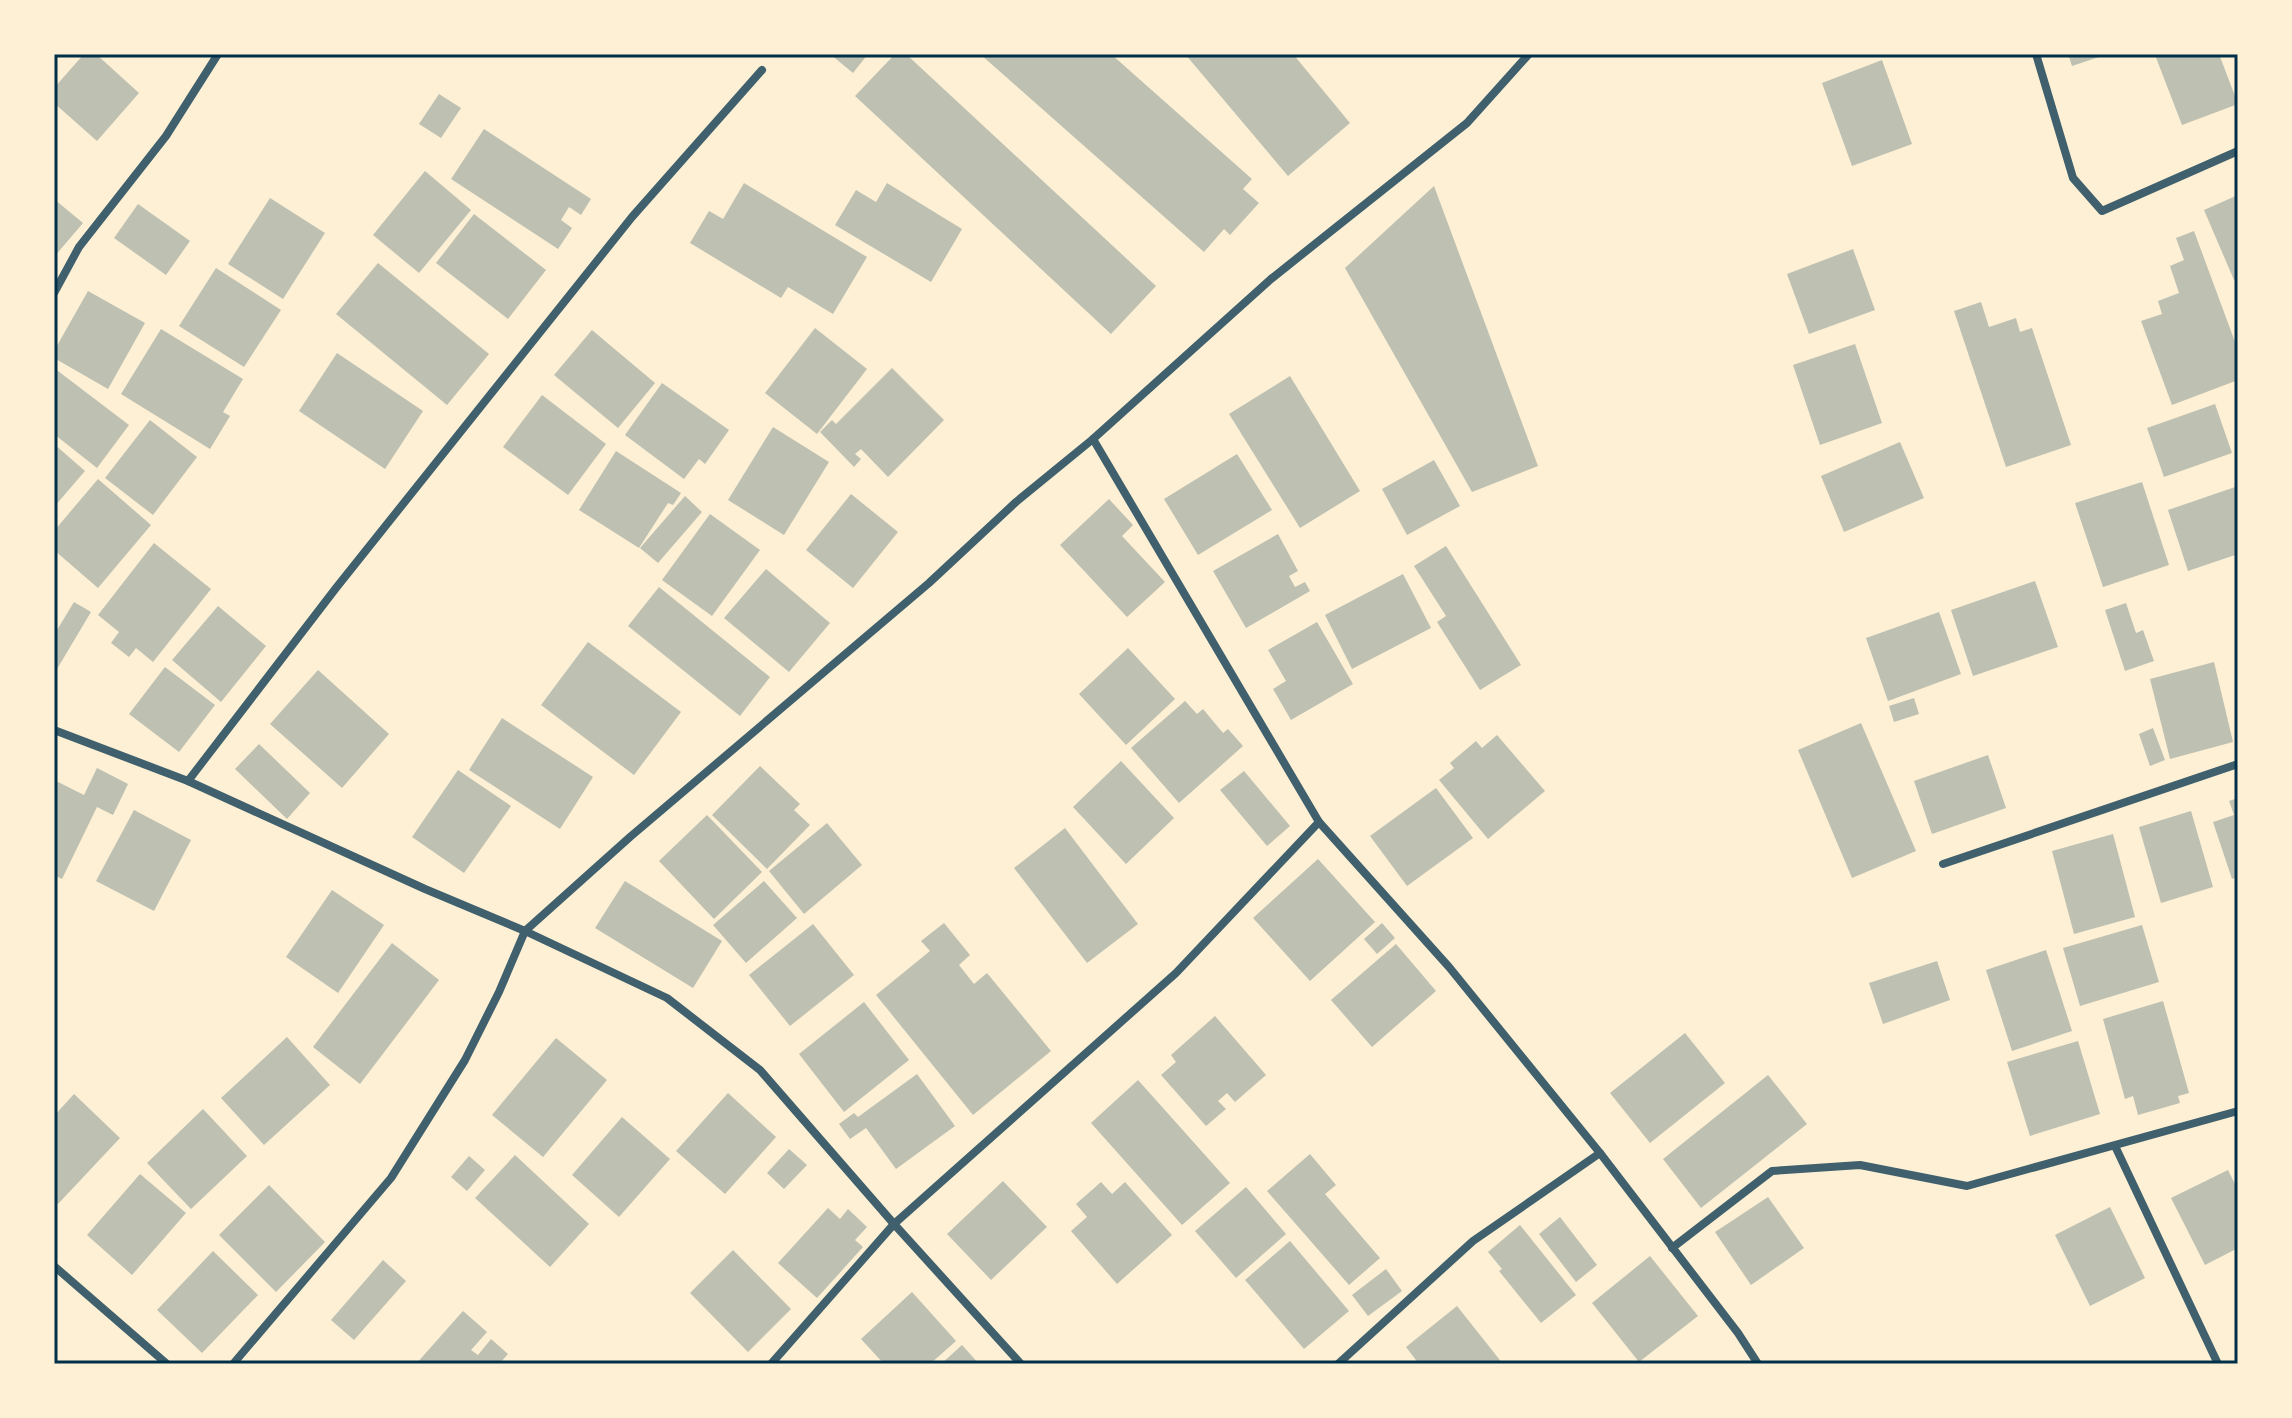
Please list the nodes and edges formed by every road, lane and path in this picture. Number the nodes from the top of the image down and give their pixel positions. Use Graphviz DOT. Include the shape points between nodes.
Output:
graph roads {
  1 [pos="218,54"];
  2 [pos="1529,54"];
  3 [pos="2036,54"];
  4 [pos="762,70"];
  5 [pos="2238,151"];
  6 [pos="54,293"];
  7 [pos="1093,439"];
  8 [pos="54,730"];
  9 [pos="2238,764"];
  10 [pos="188,781"];
  11 [pos="1319,822"];
  12 [pos="1943,864"];
  13 [pos="525,931"];
  14 [pos="2238,1111"];
  15 [pos="2115,1146"];
  16 [pos="1600,1153"];
  17 [pos="894,1224"];
  18 [pos="1672,1248"];
  19 [pos="54,1266"];
  20 [pos="167,1364"];
  21 [pos="233,1364"];
  22 [pos="771,1364"];
  23 [pos="1021,1364"];
  24 [pos="1338,1364"];
  25 [pos="1758,1364"];
  26 [pos="2218,1364"];
  1 -- 6 [label="street" via="166,136 79,247"];
  2 -- 7 [label="street" via="1467,123 1271,279"];
  3 -- 5 [label="street" via="2073,178 2102,211"];
  4 -- 10 [label="street" via="632,217"];
  7 -- 11 [label="street"];
  7 -- 13 [label="street"];
  8 -- 10 [label="street"];
  9 -- 12 [label="street"];
  10 -- 13 [label="street"];
  11 -- 16 [label="street" via="1449,967"];
  11 -- 17 [label="street" via="1176,973"];
  13 -- 17 [label="street" via="667,998 760,1070"];
  13 -- 21 [label="street" via="465,1060 391,1178"];
  14 -- 15 [label="street"];
  15 -- 18 [label="street" via="1967,1186 1860,1165 1772,1171"];
  15 -- 26 [label="street"];
  16 -- 18 [label="street"];
  16 -- 24 [label="street" via="1473,1241"];
  17 -- 22 [label="street"];
  17 -- 23 [label="street"];
  18 -- 25 [label="street"];
  19 -- 20 [label="street"];
}
